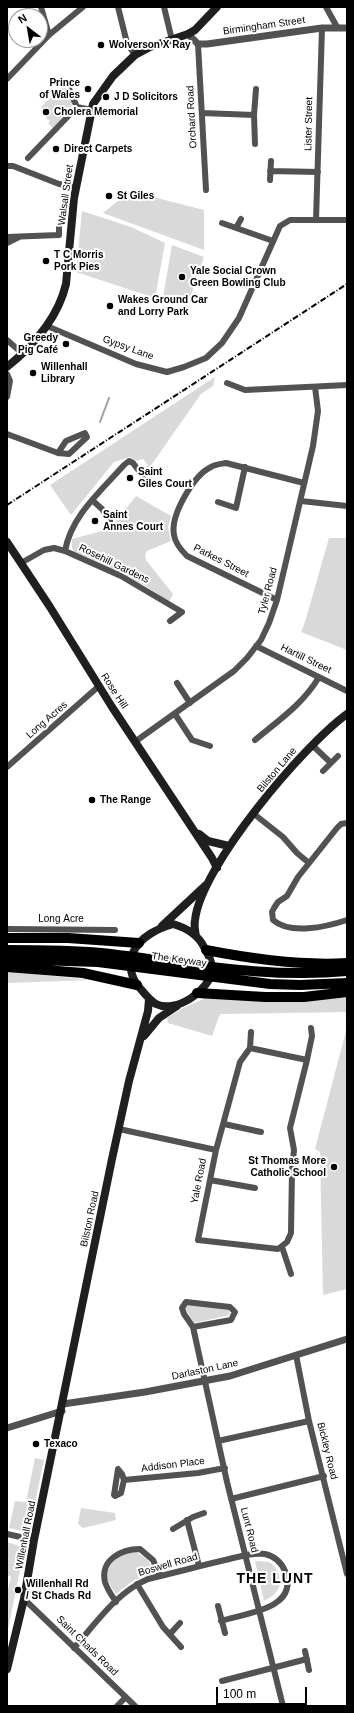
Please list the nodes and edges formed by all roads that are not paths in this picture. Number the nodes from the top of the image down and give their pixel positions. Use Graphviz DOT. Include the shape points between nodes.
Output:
graph roads {
  1 [pos="41,7"];
  2 [pos="83,7"];
  3 [pos="118,7"];
  4 [pos="164,7"];
  5 [pos="216,7"];
  6 [pos="326,7"];
  7 [pos="337,27"];
  8 [pos="322,28"];
  9 [pos="347,28"];
  10 [pos="188,34"];
  11 [pos="49,35"];
  12 [pos="172,40"];
  13 [pos="198,44"];
  14 [pos="136,54"];
  15 [pos="7,79"];
  16 [pos="66,82"];
  17 [pos="256,89"];
  18 [pos="78,108"];
  19 [pos="91,110"];
  20 [pos="202,113"];
  21 [pos="254,115"];
  22 [pos="255,144"];
  23 [pos="28,158"];
  24 [pos="271,161"];
  25 [pos="7,166"];
  26 [pos="270,171"];
  27 [pos="318,172"];
  28 [pos="270,180"];
  29 [pos="75,187"];
  30 [pos="206,190"];
  31 [pos="241,219"];
  32 [pos="316,220"];
  33 [pos="347,220"];
  34 [pos="222,223"];
  35 [pos="59,227"];
  36 [pos="236,228"];
  37 [pos="20,237"];
  38 [pos="7,238"];
  39 [pos="273,241"];
  40 [pos="7,243"];
  41 [pos="47,326"];
  42 [pos="7,340"];
  43 [pos="23,354"];
  44 [pos="7,367"];
  45 [pos="7,374"];
  46 [pos="227,383"];
  47 [pos="347,386"];
  48 [pos="316,387"];
  49 [pos="7,397"];
  50 [pos="7,434"];
  51 [pos="58,453"];
  52 [pos="245,467"];
  53 [pos="145,479"];
  54 [pos="304,483"];
  55 [pos="92,500"];
  56 [pos="301,501"];
  57 [pos="218,502"];
  58 [pos="347,506"];
  59 [pos="110,521"];
  60 [pos="7,542"];
  61 [pos="65,551"];
  62 [pos="21,563"];
  63 [pos="277,600"];
  64 [pos="170,621"];
  65 [pos="256,646"];
  66 [pos="319,677"];
  67 [pos="177,683"];
  68 [pos="99,686"];
  69 [pos="347,690"];
  70 [pos="190,703"];
  71 [pos="175,714"];
  72 [pos="347,714"];
  73 [pos="255,740"];
  74 [pos="136,741"];
  75 [pos="312,745"];
  76 [pos="210,746"];
  77 [pos="338,756"];
  78 [pos="331,764"];
  79 [pos="7,767"];
  80 [pos="323,771"];
  81 [pos="254,814"];
  82 [pos="347,823"];
  83 [pos="192,828"];
  84 [pos="229,846"];
  85 [pos="309,863"];
  86 [pos="217,868"];
  87 [pos="208,884"];
  88 [pos="347,920"];
  89 [pos="159,928"];
  90 [pos="7,929"];
  91 [pos="115,930"];
  92 [pos="196,936"];
  93 [pos="7,938"];
  94 [pos="136,947"];
  95 [pos="7,950"];
  96 [pos="206,950"];
  97 [pos="7,959"];
  98 [pos="347,963"];
  99 [pos="7,967"];
  100 [pos="347,971"];
  101 [pos="347,983"];
  102 [pos="137,985"];
  103 [pos="347,992"];
  104 [pos="197,993"];
  105 [pos="149,999"];
  106 [pos="181,1003"];
  107 [pos="311,1028"];
  108 [pos="251,1032"];
  109 [pos="141,1040"];
  110 [pos="250,1048"];
  111 [pos="307,1060"];
  112 [pos="224,1124"];
  113 [pos="119,1129"];
  114 [pos="261,1132"];
  115 [pos="216,1150"];
  116 [pos="210,1180"];
  117 [pos="255,1188"];
  118 [pos="282,1247"];
  119 [pos="291,1274"];
  120 [pos="193,1327"];
  121 [pos="347,1339"];
  122 [pos="296,1355"];
  123 [pos="205,1382"];
  124 [pos="63,1407"];
  125 [pos="309,1421"];
  126 [pos="7,1428"];
  127 [pos="218,1441"];
  128 [pos="225,1468"];
  129 [pos="324,1476"];
  130 [pos="124,1480"];
  131 [pos="231,1498"];
  132 [pos="204,1513"];
  133 [pos="187,1520"];
  134 [pos="173,1529"];
  135 [pos="7,1534"];
  136 [pos="34,1540"];
  137 [pos="245,1555"];
  138 [pos="346,1563"];
  139 [pos="199,1566"];
  140 [pos="347,1574"];
  141 [pos="160,1576"];
  142 [pos="137,1584"];
  143 [pos="24,1599"];
  144 [pos="116,1602"];
  145 [pos="218,1606"];
  146 [pos="259,1610"];
  147 [pos="221,1621"];
  148 [pos="180,1623"];
  149 [pos="225,1633"];
  150 [pos="170,1634"];
  151 [pos="181,1647"];
  152 [pos="74,1648"];
  153 [pos="305,1651"];
  154 [pos="307,1659"];
  155 [pos="273,1667"];
  156 [pos="7,1669"];
  157 [pos="309,1670"];
  158 [pos="222,1681"];
  159 [pos="126,1697"];
  160 [pos="117,1706"];
  161 [pos="135,1706"];
  162 [pos="283,1706"];
  1 -- 11 [label="street"];
  2 -- 11 [label="street"];
  3 -- 14 [label="street" via="127,42"];
  4 -- 12 [label="street"];
  5 -- 10 [label="main road, Walsall Street"];
  6 -- 7 [label="street"];
  7 -- 8 [label="street, Birmingham Street"];
  7 -- 9 [label="street, Birmingham Street"];
  8 -- 13 [label="street, Birmingham Street"];
  8 -- 27 [label="street, Lister Street"];
  10 -- 12 [label="main road, Walsall Street"];
  10 -- 13 [label="street"];
  11 -- 15 [label="street"];
  12 -- 14 [label="main road, Walsall Street"];
  13 -- 20 [label="street, Orchard Road"];
  14 -- 19 [label="main road, Walsall Street" via="105,86"];
  16 -- 18 [label="street"];
  17 -- 21 [label="street"];
  18 -- 19 [label="street"];
  18 -- 23 [label="street"];
  19 -- 29 [label="main road, Walsall Street"];
  20 -- 21 [label="street"];
  20 -- 30 [label="street, Orchard Road"];
  21 -- 22 [label="street"];
  24 -- 26 [label="street"];
  25 -- 29 [label="street"];
  26 -- 27 [label="street"];
  26 -- 28 [label="street"];
  27 -- 32 [label="street, Lister Street"];
  29 -- 41 [label="main road, Walsall Street" via="66,284 60,304"];
  31 -- 36 [label="street"];
  32 -- 33 [label="street"];
  32 -- 39 [label="street" via="290,220 280,226"];
  34 -- 36 [label="street"];
  35 -- 37 [label="street" via="59,238"];
  36 -- 39 [label="street"];
  37 -- 38 [label="street"];
  37 -- 40 [label="street"];
  39 -- 41 [label="street, Gypsy Lane" via="239,318 222,343 206,358 184,367 167,372 136,364"];
  41 -- 43 [label="main road, Walsall Street"];
  42 -- 43 [label="street"];
  43 -- 44 [label="main road, Walsall Street"];
  45 -- 49 [label="street" via="10,381"];
  46 -- 48 [label="street" via="244,390"];
  47 -- 48 [label="street"];
  48 -- 54 [label="street, Tyler Road" via="316,429"];
  50 -- 51 [label="street"];
  52 -- 54 [label="street, Parkes Street"];
  52 -- 57 [label="street" via="236,508"];
  52 -- 63 [label="street, Parkes Street" via="226,463 210,467 185,495 175,522 174,535 179,548 186,556"];
  53 -- 55 [label="street" via="136,466 129,462"];
  54 -- 56 [label="street, Tyler Road"];
  55 -- 59 [label="street"];
  55 -- 61 [label="street" via="67,537"];
  56 -- 58 [label="street"];
  56 -- 63 [label="street, Tyler Road"];
  60 -- 62 [label="main road, Rose Hill"];
  61 -- 62 [label="street, Rosehill Gardens" via="54,548 44,550"];
  61 -- 64 [label="street, Rosehill Gardens" via="121,576 182,612"];
  62 -- 68 [label="main road, Rose Hill"];
  63 -- 65 [label="street, Tyler Road" via="270,623"];
  65 -- 66 [label="street, Hartill Street"];
  65 -- 70 [label="street, Tyler Road" via="234,671"];
  66 -- 69 [label="street, Hartill Street"];
  66 -- 73 [label="street" via="309,694 297,706"];
  67 -- 70 [label="street"];
  68 -- 74 [label="main road, Rose Hill"];
  68 -- 79 [label="street, Long Acres"];
  70 -- 71 [label="street, Tyler Road"];
  71 -- 74 [label="street, Tyler Road"];
  71 -- 76 [label="street" via="192,740"];
  72 -- 75 [label="main road, Bilston Lane"];
  74 -- 83 [label="main road, Rose Hill"];
  75 -- 78 [label="street"];
  75 -- 81 [label="main road, Bilston Lane" via="278,782"];
  77 -- 78 [label="street"];
  78 -- 80 [label="street"];
  81 -- 84 [label="main road, Bilston Lane"];
  81 -- 85 [label="street" via="283,837"];
  82 -- 85 [label="street" via="340,824"];
  83 -- 84 [label="main road, Rose Hill" via="208,841"];
  83 -- 86 [label="main road, Rose Hill"];
  84 -- 86 [label="main road"];
  85 -- 88 [label="street" via="287,896 274,908 273,920 286,928 298,929"];
  86 -- 87 [label="main road"];
  87 -- 89 [label="main road"];
  87 -- 92 [label="main road" via="195,920"];
  89 -- 92 [label="main road" via="174,924"];
  89 -- 94 [label="main road"];
  90 -- 91 [label="street, Long Acre"];
  92 -- 96 [label="main road"];
  93 -- 94 [label="highway" via="68,938"];
  94 -- 102 [label="main road" via="130,962"];
  95 -- 100 [label="highway, The Keyway" via="101,953 226,970 273,973"];
  96 -- 98 [label="highway" via="280,962"];
  96 -- 104 [label="main road" via="212,963 212,970 207,984"];
  97 -- 101 [label="highway, The Keyway" via="98,962 270,984"];
  99 -- 102 [label="highway" via="83,973"];
  102 -- 105 [label="main road"];
  103 -- 104 [label="highway" via="265,998"];
  104 -- 106 [label="main road"];
  105 -- 106 [label="main road" via="157,1005"];
  105 -- 109 [label="main road, Bilston Road"];
  106 -- 109 [label="main road, Bilston Road" via="159,1018"];
  107 -- 111 [label="street"];
  108 -- 110 [label="street, Yale Road"];
  109 -- 113 [label="main road, Bilston Road"];
  110 -- 111 [label="street"];
  110 -- 112 [label="street, Yale Road" via="240,1062"];
  111 -- 118 [label="street" via="290,1128 294,1150 291,1233 290,1239"];
  112 -- 114 [label="street"];
  112 -- 115 [label="street, Yale Road"];
  113 -- 115 [label="street"];
  113 -- 124 [label="main road, Bilston Road"];
  115 -- 116 [label="street, Yale Road"];
  116 -- 117 [label="street"];
  116 -- 118 [label="street, Yale Road" via="198,1240 271,1249"];
  118 -- 119 [label="street"];
  120 -- 120 [label="street, Lunt Road" via="182,1308 186,1302 230,1307 234,1312 231,1320"];
  120 -- 123 [label="street, Lunt Road"];
  121 -- 122 [label="street, Darlaston Lane"];
  122 -- 123 [label="street, Darlaston Lane" via="250,1371"];
  122 -- 125 [label="street, Bickley Road"];
  123 -- 124 [label="street, Darlaston Lane"];
  123 -- 127 [label="street, Lunt Road"];
  124 -- 126 [label="street, Darlaston Lane"];
  124 -- 136 [label="main road, Willenhall Road"];
  125 -- 127 [label="street"];
  125 -- 129 [label="street, Bickley Road"];
  127 -- 128 [label="street, Lunt Road"];
  128 -- 130 [label="street, Addison Place"];
  128 -- 131 [label="street, Lunt Road"];
  129 -- 131 [label="street"];
  129 -- 138 [label="street, Bickley Road"];
  131 -- 137 [label="street, Lunt Road"];
  132 -- 133 [label="street"];
  133 -- 134 [label="street"];
  133 -- 139 [label="street"];
  135 -- 136 [label="street"];
  136 -- 143 [label="main road, Willenhall Road"];
  137 -- 139 [label="street, Boswell Road"];
  137 -- 146 [label="street, Lunt Road"];
  137 -- 146 [label="street, Boswell Road" via="269,1555 279,1561 285,1571 287,1586 284,1597 276,1605"];
  138 -- 140 [label="street, Bickley Road"];
  139 -- 141 [label="street, Boswell Road"];
  141 -- 142 [label="street, Boswell Road"];
  141 -- 144 [label="street" via="153,1560 140,1549 127,1549 117,1554 107,1563 104,1573 107,1588"];
  142 -- 144 [label="street, Boswell Road"];
  142 -- 150 [label="street" via="162,1626"];
  143 -- 152 [label="street, Saint Chads Road"];
  143 -- 156 [label="main road, Willenhall Road"];
  144 -- 152 [label="street, Boswell Road"];
  145 -- 147 [label="street"];
  146 -- 147 [label="street, Boswell Road"];
  146 -- 155 [label="street, Lunt Road"];
  147 -- 149 [label="street"];
  148 -- 150 [label="street"];
  150 -- 151 [label="street"];
  152 -- 159 [label="street, Saint Chads Road"];
  153 -- 154 [label="street"];
  154 -- 155 [label="street"];
  154 -- 157 [label="street"];
  155 -- 158 [label="street"];
  155 -- 162 [label="street, Lunt Road"];
  159 -- 160 [label="street"];
  159 -- 161 [label="street, Saint Chads Road"];
}
